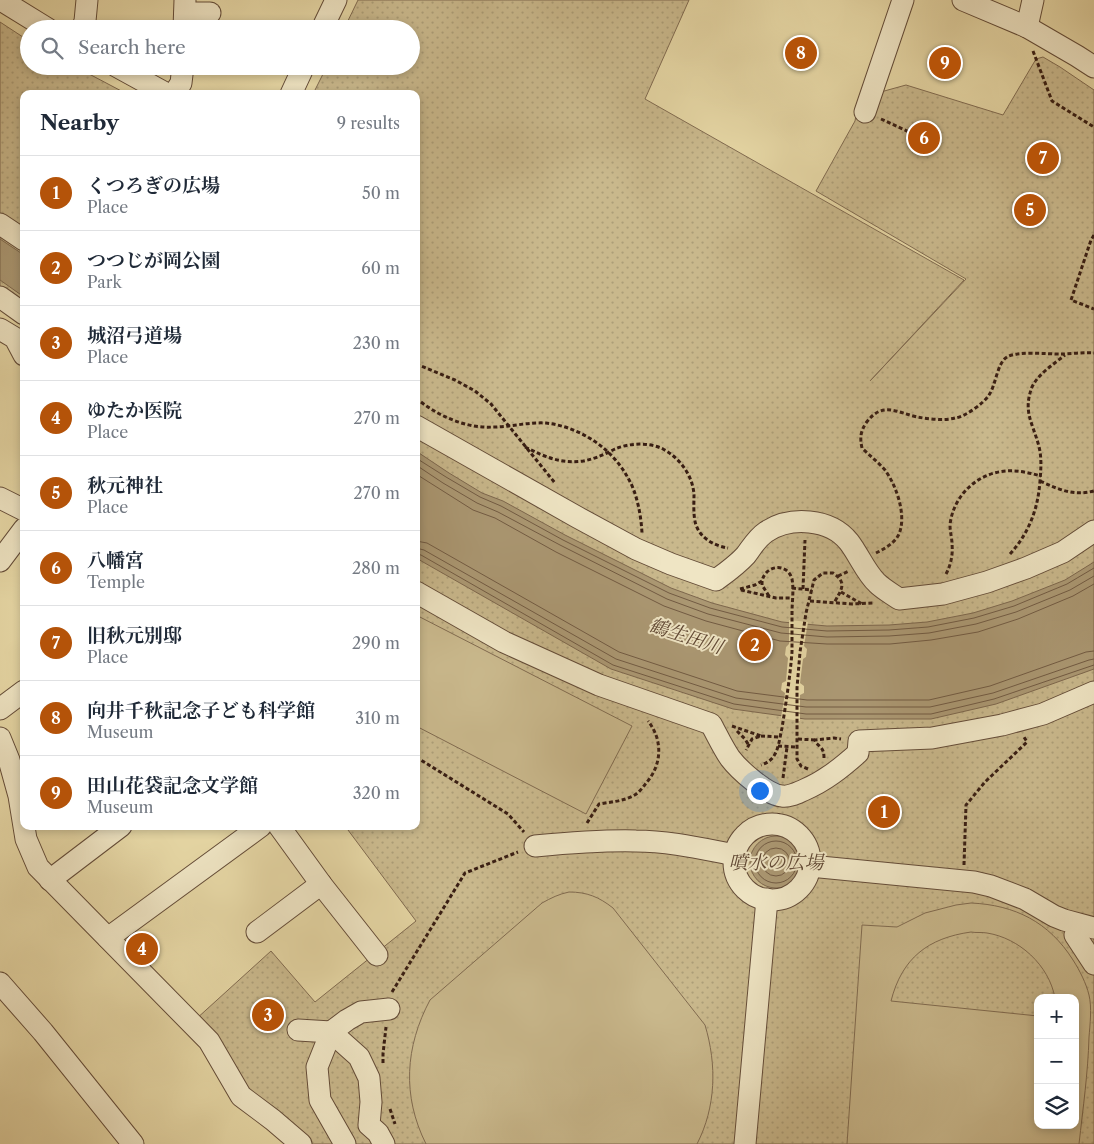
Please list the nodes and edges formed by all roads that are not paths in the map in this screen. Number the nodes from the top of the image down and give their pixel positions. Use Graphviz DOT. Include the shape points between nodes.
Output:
graph roads {
  1 [pos="2,0"];
  2 [pos="87,0"];
  3 [pos="336,0"];
  4 [pos="903,0"];
  5 [pos="963,0"];
  6 [pos="1033,0"];
  7 [pos="210,13"];
  8 [pos="185,14"];
  9 [pos="34,20"];
  10 [pos="85,20"];
  11 [pos="326,20"];
  12 [pos="1030,29"];
  13 [pos="1094,67"];
  14 [pos="132,75"];
  15 [pos="182,75"];
  16 [pos="300,75"];
  17 [pos="160,90"];
  18 [pos="177,90"];
  19 [pos="293,90"];
  20 [pos="865,112"];
  21 [pos="0,224"];
  22 [pos="20,237"];
  23 [pos="0,297"];
  24 [pos="20,311"];
  25 [pos="0,329"];
  26 [pos="20,347"];
  27 [pos="420,428"];
  28 [pos="0,498"];
  29 [pos="20,508"];
  30 [pos="1094,531"];
  31 [pos="20,534"];
  32 [pos="0,561"];
  33 [pos="420,594"];
  34 [pos="1094,692"];
  35 [pos="20,694"];
  36 [pos="0,709"];
  37 [pos="0,738"];
  38 [pos="20,791"];
  39 [pos="25,830"];
  40 [pos="116,830"];
  41 [pos="256,830"];
  42 [pos="282,830"];
  43 [pos="535,846"];
  44 [pos="735,855"];
  45 [pos="810,866"];
  46 [pos="50,880"];
  47 [pos="321,884"];
  48 [pos="767,899"];
  49 [pos="257,932"];
  50 [pos="1084,932"];
  51 [pos="108,938"];
  52 [pos="378,956"];
  53 [pos="1094,964"];
  54 [pos="0,983"];
  55 [pos="390,1001"];
  56 [pos="298,1030"];
  57 [pos="332,1032"];
  58 [pos="369,1125"];
  59 [pos="747,1139"];
  60 [pos="133,1144"];
  61 [pos="301,1144"];
  62 [pos="345,1144"];
  63 [pos="352,1144"];
  64 [pos="384,1144"];
  1 -- 9 [label="street"];
  2 -- 10 [label="street"];
  3 -- 11 [label="street"];
  4 -- 20 [label="street"];
  5 -- 12 [label="street"];
  6 -- 12 [label="street"];
  7 -- 8 [label="street"];
  12 -- 13 [label="street"];
  14 -- 17 [label="street"];
  15 -- 18 [label="street"];
  16 -- 19 [label="street"];
  21 -- 22 [label="street"];
  23 -- 24 [label="street"];
  25 -- 26 [label="street" via="15,338"];
  27 -- 30 [label="street" via="643,552 716,580 733,567 758,538 790,522 822,525 841,535 848,540 877,583 899,599 943,594 987,582 1062,552"];
  28 -- 29 [label="street"];
  31 -- 32 [label="street"];
  33 -- 34 [label="street" via="504,642 598,685 711,724 729,756 740,768 763,788 781,796 794,795 831,776 858,753 860,741 932,738 1002,725 1043,714"];
  35 -- 36 [label="street"];
  37 -- 38 [label="street"];
  39 -- 46 [label="street" via="38,867"];
  40 -- 46 [label="street"];
  41 -- 51 [label="street"];
  42 -- 47 [label="street"];
  43 -- 44 [label="street" via="637,841"];
  44 -- 45 [label="street" via="740,842 750,832 778,824 794,831 804,841"];
  44 -- 48 [label="street" via="740,881 755,895"];
  45 -- 48 [label="street" via="798,889 781,898"];
  45 -- 50 [label="street" via="991,886 1074,923"];
  46 -- 51 [label="street"];
  47 -- 49 [label="street"];
  47 -- 52 [label="street"];
  48 -- 59 [label="street"];
  50 -- 53 [label="street"];
  51 -- 61 [label="street" via="209,1041 241,1096"];
  54 -- 60 [label="street"];
  55 -- 57 [label="street" via="361,1012"];
  56 -- 57 [label="street"];
  57 -- 58 [label="street" via="359,1057 369,1078"];
  57 -- 62 [label="street" via="317,1067 320,1100"];
  58 -- 63 [label="street"];
  58 -- 64 [label="street"];
}
